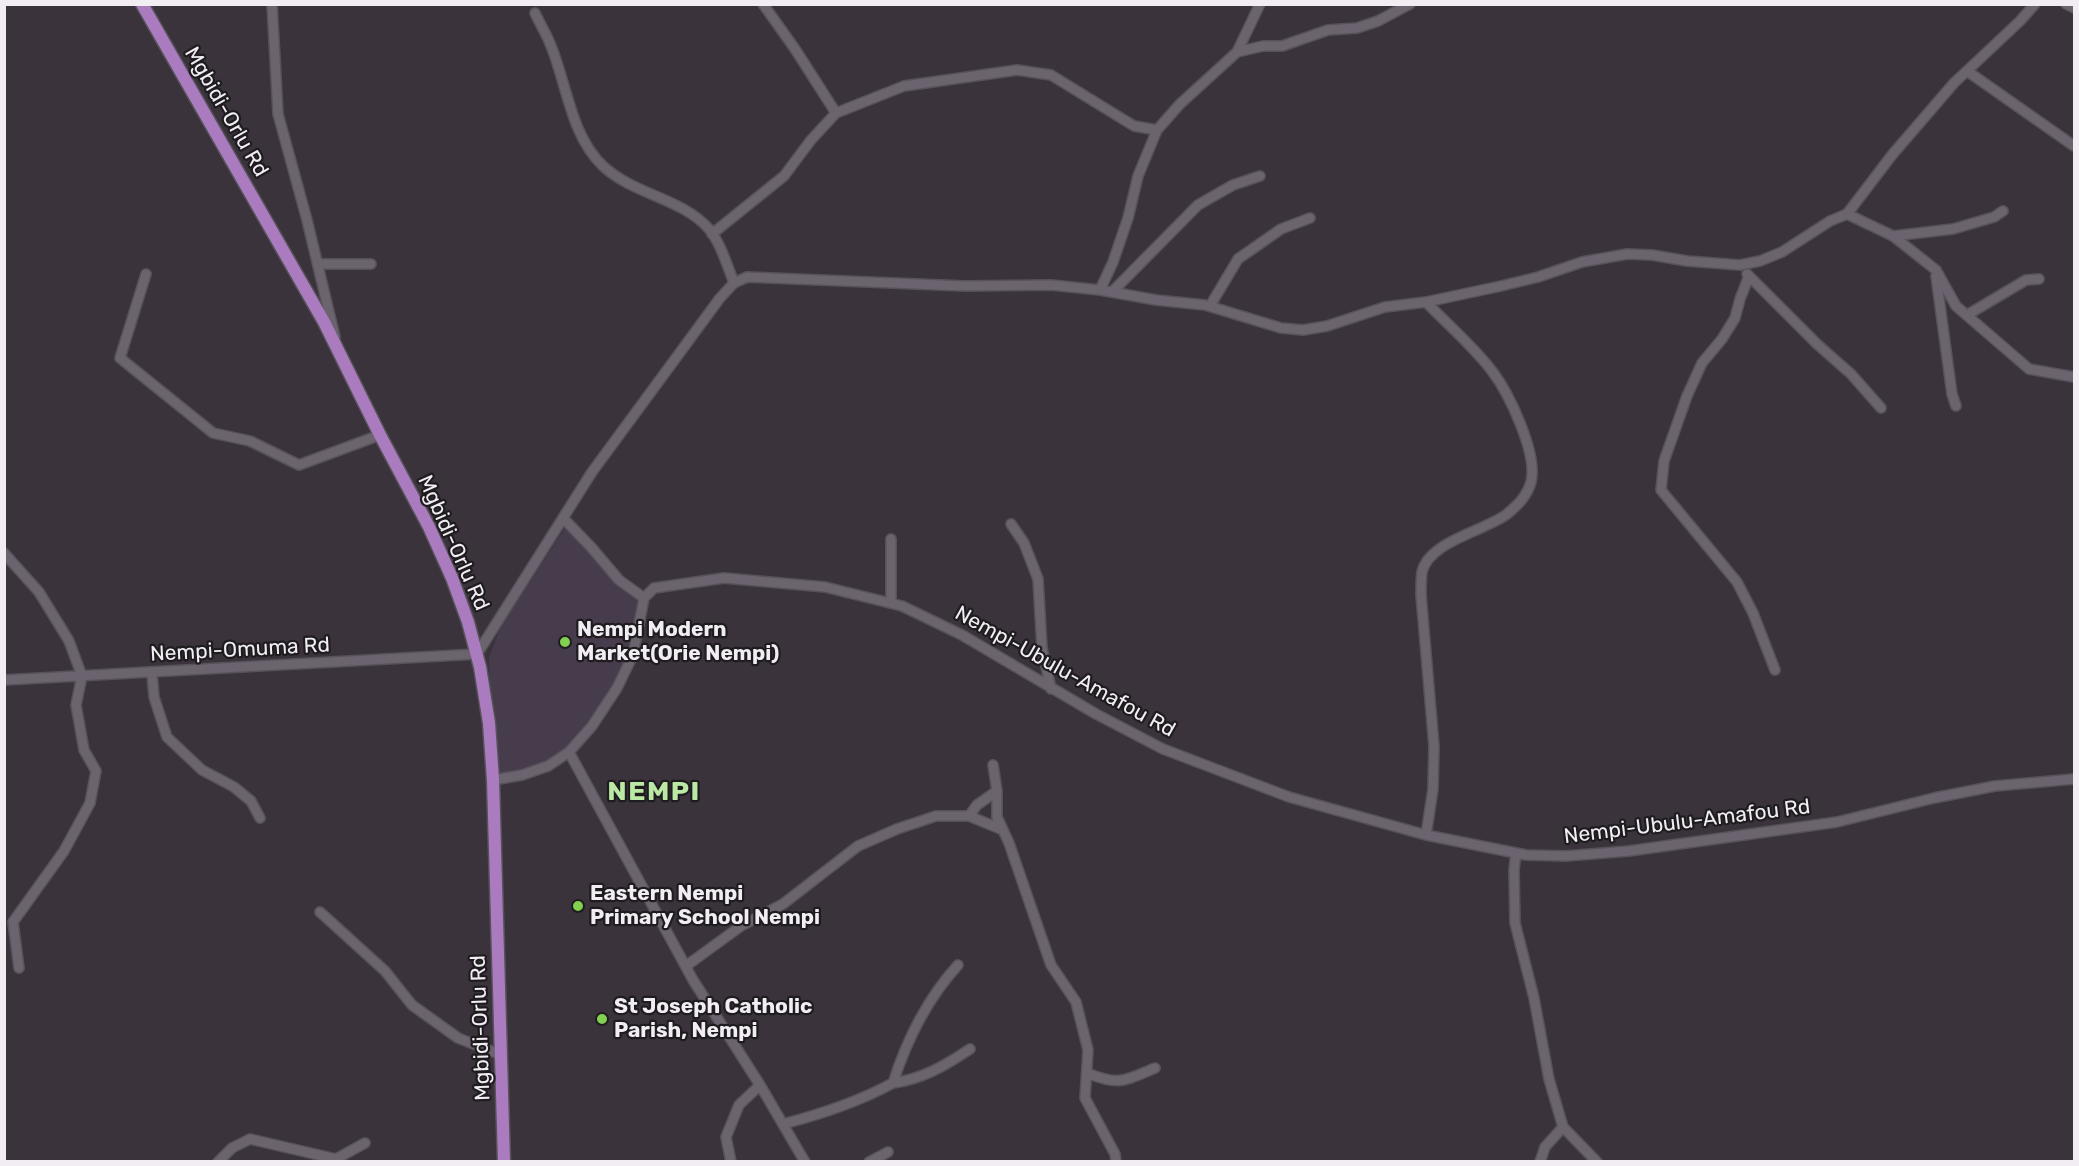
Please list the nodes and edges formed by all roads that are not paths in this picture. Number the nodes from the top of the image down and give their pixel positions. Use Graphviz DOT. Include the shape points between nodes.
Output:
graph roads {
  1 [pos="142,4"];
  2 [pos="272,4"];
  3 [pos="763,4"];
  4 [pos="1260,4"];
  5 [pos="1410,4"];
  6 [pos="2035,4"];
  7 [pos="2066,4"];
  8 [pos="2074,8"];
  9 [pos="535,14"];
  10 [pos="1237,52"];
  11 [pos="1967,71"];
  12 [pos="836,112"];
  13 [pos="1157,130"];
  14 [pos="2074,146"];
  15 [pos="1260,176"];
  16 [pos="2004,211"];
  17 [pos="1846,214"];
  18 [pos="1310,218"];
  19 [pos="712,234"];
  20 [pos="1893,236"];
  21 [pos="318,264"];
  22 [pos="371,264"];
  23 [pos="1740,265"];
  24 [pos="1935,270"];
  25 [pos="146,274"];
  26 [pos="1749,276"];
  27 [pos="2039,279"];
  28 [pos="734,283"];
  29 [pos="1100,290"];
  30 [pos="1112,292"];
  31 [pos="1426,302"];
  32 [pos="1210,306"];
  33 [pos="1967,315"];
  34 [pos="338,348"];
  35 [pos="2074,377"];
  36 [pos="1956,406"];
  37 [pos="1881,408"];
  38 [pos="380,435"];
  39 [pos="563,518"];
  40 [pos="1011,524"];
  41 [pos="891,539"];
  42 [pos="4,553"];
  43 [pos="644,598"];
  44 [pos="891,603"];
  45 [pos="477,654"];
  46 [pos="1775,670"];
  47 [pos="152,673"];
  48 [pos="82,676"];
  49 [pos="4,680"];
  50 [pos="1051,689"];
  51 [pos="569,752"];
  52 [pos="993,765"];
  53 [pos="2074,778"];
  54 [pos="493,780"];
  55 [pos="997,791"];
  56 [pos="969,816"];
  57 [pos="260,818"];
  58 [pos="1003,830"];
  59 [pos="1426,835"];
  60 [pos="1516,853"];
  61 [pos="320,912"];
  62 [pos="958,965"];
  63 [pos="686,966"];
  64 [pos="18,968"];
  65 [pos="970,1048"];
  66 [pos="501,1054"];
  67 [pos="1155,1068"];
  68 [pos="1087,1073"];
  69 [pos="893,1083"];
  70 [pos="760,1085"];
  71 [pos="783,1124"];
  72 [pos="1563,1127"];
  73 [pos="365,1143"];
  74 [pos="888,1152"];
  75 [pos="218,1161"];
  76 [pos="504,1161"];
  77 [pos="731,1161"];
  78 [pos="805,1161"];
  79 [pos="869,1161"];
  80 [pos="1116,1161"];
  81 [pos="1540,1161"];
  82 [pos="1598,1161"];
  1 -- 34 [label="main road, Mgbidi-Orlu Rd"];
  2 -- 21 [label="street" via="278,114"];
  3 -- 12 [label="street"];
  4 -- 10 [label="street"];
  5 -- 10 [label="street" via="1357,28 1328,30 1282,46"];
  6 -- 11 [label="street"];
  7 -- 8 [label="street"];
  9 -- 19 [label="street" via="550,45 575,122 590,150 604,167 688,212"];
  10 -- 13 [label="street"];
  11 -- 14 [label="street"];
  11 -- 17 [label="street" via="1918,124"];
  12 -- 13 [label="street" via="904,86 1017,70 1051,75 1134,126"];
  12 -- 19 [label="street" via="784,176"];
  13 -- 29 [label="street"];
  15 -- 30 [label="street" via="1233,184 1198,205"];
  16 -- 20 [label="street" via="1953,229"];
  17 -- 20 [label="street"];
  17 -- 23 [label="street" via="1782,252"];
  18 -- 32 [label="street" via="1281,229 1238,259"];
  19 -- 28 [label="street"];
  20 -- 24 [label="street"];
  21 -- 22 [label="street"];
  21 -- 34 [label="street"];
  23 -- 26 [label="street"];
  23 -- 31 [label="street" via="1627,254"];
  24 -- 33 [label="street" via="1956,306"];
  24 -- 36 [label="street"];
  25 -- 38 [label="street" via="120,358 213,433 250,441 299,465"];
  26 -- 37 [label="street"];
  26 -- 46 [label="street" via="1735,318 1702,363 1687,396 1664,461 1661,490 1737,582"];
  27 -- 33 [label="street" via="2026,280"];
  28 -- 29 [label="street" via="747,277 782,277"];
  28 -- 39 [label="street" via="592,472"];
  29 -- 30 [label="street"];
  30 -- 32 [label="street"];
  31 -- 32 [label="street" via="1385,307 1303,330 1281,328"];
  31 -- 59 [label="street" via="1493,372 1512,402 1531,464 1531,480 1523,500 1506,515 1443,547 1422,570 1434,746"];
  33 -- 35 [label="street" via="2029,369"];
  34 -- 38 [label="main road, Mgbidi-Orlu Rd"];
  38 -- 45 [label="main road, Mgbidi-Orlu Rd" via="429,526 452,578"];
  39 -- 43 [label="street" via="619,580"];
  39 -- 45 [label="street"];
  40 -- 50 [label="street" via="1024,543 1038,579 1042,648"];
  41 -- 44 [label="street"];
  42 -- 48 [label="street" via="39,592 69,641"];
  43 -- 44 [label="street, Nempi-Ubulu-Amafou Rd" via="654,588 724,578 825,587"];
  43 -- 51 [label="street" via="633,655 622,679 592,726"];
  44 -- 50 [label="street, Nempi-Ubulu-Amafou Rd" via="953,630"];
  45 -- 47 [label="street, Nempi-Omuma Rd"];
  45 -- 54 [label="main road, Mgbidi-Orlu Rd" via="489,723"];
  47 -- 48 [label="street, Nempi-Omuma Rd"];
  47 -- 57 [label="street" via="154,697 167,737 202,770 251,801"];
  48 -- 49 [label="street, Nempi-Omuma Rd"];
  48 -- 64 [label="street" via="76,705 84,750 96,771 90,803 64,851 13,922"];
  50 -- 59 [label="street, Nempi-Ubulu-Amafou Rd" via="1163,749 1289,797"];
  51 -- 54 [label="street" via="548,766"];
  51 -- 63 [label="street"];
  52 -- 55 [label="street"];
  53 -- 60 [label="street, Nempi-Ubulu-Amafou Rd" via="1995,786 1837,822 1629,851 1566,856"];
  54 -- 66 [label="main road, Mgbidi-Orlu Rd"];
  55 -- 56 [label="street" via="976,805"];
  55 -- 58 [label="street" via="997,817"];
  56 -- 58 [label="street"];
  56 -- 63 [label="street" via="936,816 858,846 783,904 741,926"];
  58 -- 68 [label="street" via="1051,965 1076,1002 1088,1050"];
  59 -- 60 [label="street, Nempi-Ubulu-Amafou Rd"];
  60 -- 72 [label="street" via="1515,923"];
  61 -- 66 [label="street" via="385,971 412,1005 458,1038"];
  62 -- 69 [label="street" via="923,1012 903,1050"];
  63 -- 70 [label="street"];
  65 -- 69 [label="street" via="941,1068"];
  66 -- 76 [label="main road, Mgbidi-Orlu Rd"];
  67 -- 68 [label="street" via="1127,1080 1108,1082"];
  68 -- 80 [label="street" via="1085,1098"];
  69 -- 71 [label="street" via="863,1099"];
  70 -- 71 [label="street"];
  70 -- 77 [label="street" via="739,1105 726,1137"];
  71 -- 78 [label="street"];
  72 -- 81 [label="street" via="1545,1147"];
  72 -- 82 [label="street"];
  73 -- 75 [label="street" via="336,1159 250,1139"];
  74 -- 79 [label="street"];
}
